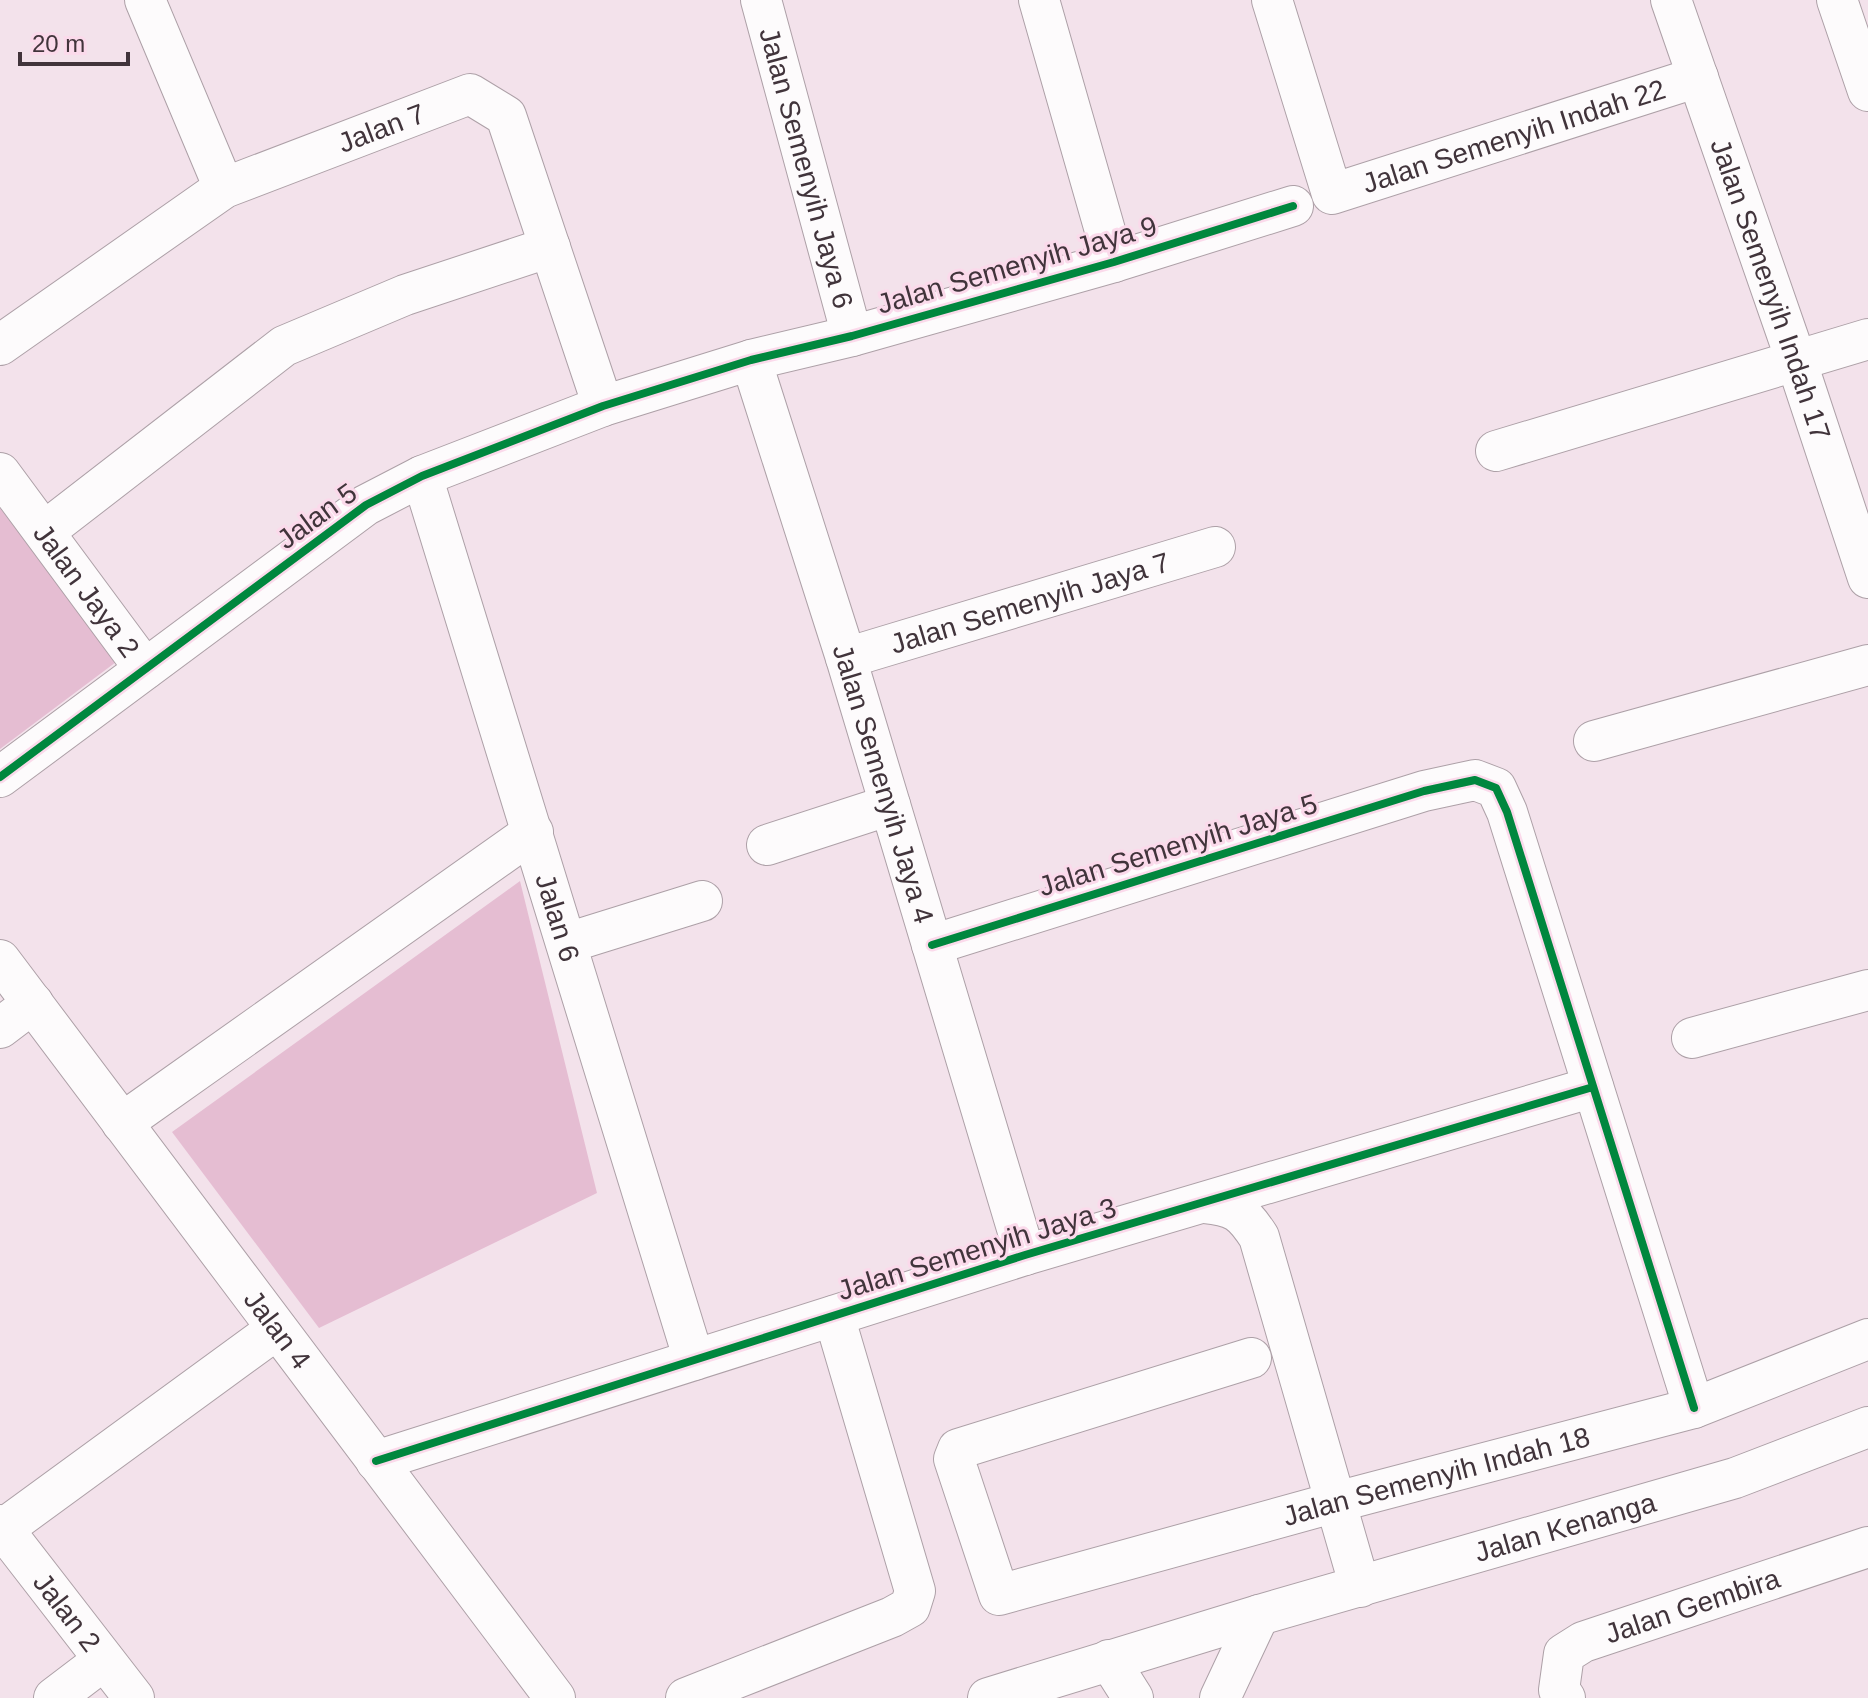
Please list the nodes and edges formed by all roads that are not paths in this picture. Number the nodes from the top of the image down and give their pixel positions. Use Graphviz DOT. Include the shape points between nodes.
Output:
graph roads {
  1 [pos="145,0"];
  2 [pos="761,0"];
  3 [pos="1039,0"];
  4 [pos="1272,0"];
  5 [pos="1671,0"];
  6 [pos="1837,0"];
  7 [pos="1698,77"];
  8 [pos="1868,91"];
  9 [pos="224,188"];
  10 [pos="1293,206"];
  11 [pos="550,247"];
  12 [pos="1114,262"];
  13 [pos="852,336"];
  14 [pos="1868,339"];
  15 [pos="0,345"];
  16 [pos="751,360"];
  17 [pos="1796,360"];
  18 [pos="603,406"];
  19 [pos="1496,451"];
  20 [pos="0,473"];
  21 [pos="422,476"];
  22 [pos="45,531"];
  23 [pos="1215,547"];
  24 [pos="1868,578"];
  25 [pos="846,658"];
  26 [pos="1868,665"];
  27 [pos="145,669"];
  28 [pos="1594,741"];
  29 [pos="0,777"];
  30 [pos="890,805"];
  31 [pos="533,832"];
  32 [pos="767,845"];
  33 [pos="702,901"];
  34 [pos="567,943"];
  35 [pos="932,945"];
  36 [pos="0,960"];
  37 [pos="1868,990"];
  38 [pos="33,1003"];
  39 [pos="0,1028"];
  40 [pos="1692,1038"];
  41 [pos="1593,1087"];
  42 [pos="122,1123"];
  43 [pos="1205,1203"];
  44 [pos="1025,1255"];
  45 [pos="834,1316"];
  46 [pos="277,1329"];
  47 [pos="1868,1339"];
  48 [pos="1251,1358"];
  49 [pos="694,1360"];
  50 [pos="1694,1408"];
  51 [pos="1868,1427"];
  52 [pos="376,1461"];
  53 [pos="1336,1502"];
  54 [pos="2,1527"];
  55 [pos="1868,1547"];
  56 [pos="1360,1587"];
  57 [pos="1259,1615"];
  58 [pos="104,1660"];
  59 [pos="1109,1660"];
  60 [pos="1054,1679"];
  61 [pos="54,1698"];
  62 [pos="134,1698"];
  63 [pos="555,1698"];
  64 [pos="686,1698"];
  65 [pos="988,1698"];
  66 [pos="1095,1698"];
  67 [pos="1133,1698"];
  68 [pos="1220,1698"];
  69 [pos="1565,1698"];
  1 -- 9 [label="street"];
  2 -- 13 [label="street, Jalan Semenyih Jaya 6"];
  3 -- 12 [label="street"];
  4 -- 7 [label="street, Jalan Semenyih Indah 22" via="1332,194"];
  5 -- 7 [label="street, Jalan Semenyih Indah 17"];
  6 -- 8 [label="street"];
  7 -- 17 [label="street, Jalan Semenyih Indah 17"];
  9 -- 11 [label="street, Jalan 7" via="470,94 506,116"];
  9 -- 15 [label="street, Jalan 7"];
  10 -- 12 [label="street, Jalan Semenyih Jaya 9"];
  11 -- 18 [label="street, Jalan 7"];
  11 -- 22 [label="street" via="405,295 284,346"];
  12 -- 13 [label="street, Jalan Semenyih Jaya 9"];
  13 -- 16 [label="street, Jalan Semenyih Jaya 9"];
  14 -- 17 [label="street"];
  16 -- 18 [label="street, Jalan 5"];
  16 -- 25 [label="street, Jalan Semenyih Jaya 4"];
  17 -- 19 [label="street"];
  17 -- 24 [label="street, Jalan Semenyih Indah 17"];
  18 -- 21 [label="street, Jalan 5"];
  20 -- 22 [label="street, Jalan Jaya 2"];
  21 -- 27 [label="street, Jalan 5" via="366,505"];
  21 -- 31 [label="street, Jalan 6"];
  22 -- 27 [label="street, Jalan Jaya 2"];
  23 -- 25 [label="street, Jalan Semenyih Jaya 7"];
  25 -- 30 [label="street, Jalan Semenyih Jaya 4"];
  26 -- 28 [label="street"];
  27 -- 29 [label="street, Jalan 5"];
  30 -- 32 [label="street"];
  30 -- 35 [label="street, Jalan Semenyih Jaya 4"];
  31 -- 34 [label="street, Jalan 6"];
  31 -- 42 [label="street"];
  33 -- 34 [label="street"];
  34 -- 49 [label="street, Jalan 6"];
  35 -- 41 [label="street, Jalan Semenyih Jaya 5" via="1438,787 1475,780 1496,788 1507,812"];
  35 -- 44 [label="street, Jalan Semenyih Jaya 4"];
  36 -- 38 [label="street, Jalan 4"];
  37 -- 40 [label="street"];
  38 -- 39 [label="street"];
  38 -- 42 [label="street, Jalan 4"];
  41 -- 43 [label="street, Jalan Semenyih Jaya 3"];
  41 -- 50 [label="street"];
  42 -- 46 [label="street, Jalan 4"];
  43 -- 44 [label="street, Jalan Semenyih Jaya 3"];
  43 -- 53 [label="street" via="1228,1205 1246,1217 1259,1237"];
  44 -- 45 [label="street, Jalan Semenyih Jaya 3"];
  45 -- 49 [label="street, Jalan Semenyih Jaya 3"];
  45 -- 64 [label="street" via="915,1591 910,1607"];
  46 -- 52 [label="street, Jalan 4"];
  46 -- 54 [label="street"];
  47 -- 50 [label="street, Jalan Semenyih Indah 18"];
  48 -- 53 [label="street, Jalan Semenyih Indah 18" via="958,1449 954,1459 999,1595"];
  49 -- 52 [label="street, Jalan Semenyih Jaya 3"];
  50 -- 53 [label="street, Jalan Semenyih Indah 18"];
  51 -- 56 [label="street, Jalan Kenanga" via="1735,1478"];
  52 -- 63 [label="street, Jalan 4"];
  53 -- 56 [label="street"];
  54 -- 58 [label="street, Jalan 2"];
  55 -- 69 [label="street, Jalan Gembira" via="1583,1642 1564,1654 1559,1690"];
  56 -- 57 [label="street, Jalan Kenanga"];
  57 -- 59 [label="street, Jalan Kenanga"];
  57 -- 68 [label="street"];
  58 -- 61 [label="street"];
  58 -- 62 [label="street, Jalan 2"];
  59 -- 60 [label="street, Jalan Kenanga"];
  59 -- 67 [label="street"];
  60 -- 65 [label="street, Jalan Kenanga"];
  60 -- 66 [label="street"];
}
